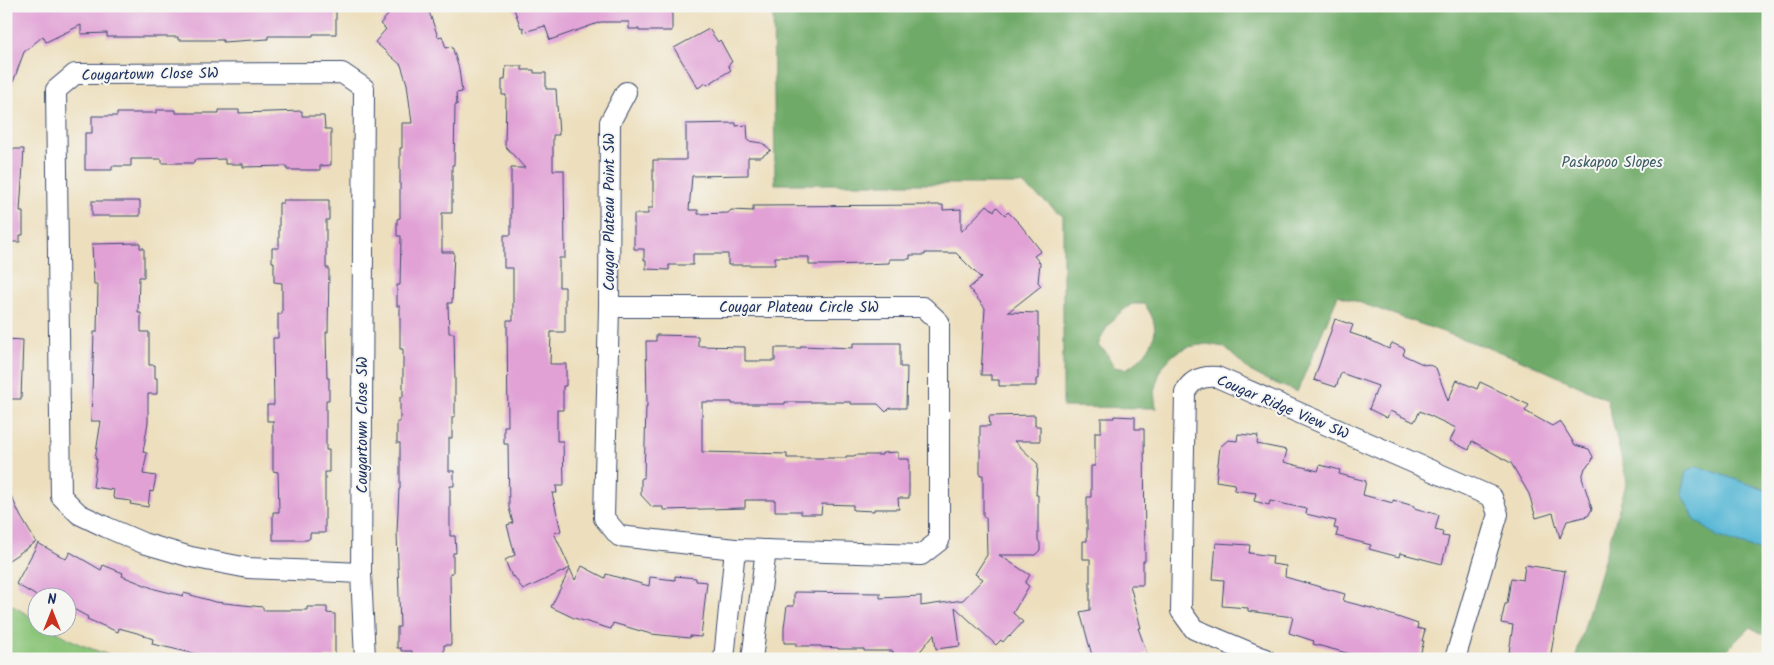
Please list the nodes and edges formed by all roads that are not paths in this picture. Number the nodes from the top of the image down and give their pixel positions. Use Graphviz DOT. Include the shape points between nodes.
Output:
graph roads {
  1 [pos="626,92"];
  2 [pos="609,306"];
  3 [pos="735,549"];
  4 [pos="766,550"];
  5 [pos="361,573"];
  6 [pos="365,659"];
  7 [pos="724,659"];
  8 [pos="752,659"];
  9 [pos="1265,659"];
  10 [pos="1455,659"];
  1 -- 2 [label="street, Cougar Plateau Point SW" via="610,122"];
  2 -- 3 [label="street, Cougar Plateau Circle SW" via="604,518 619,536"];
  2 -- 4 [label="street, Cougar Plateau Circle SW" via="923,306 939,322 938,541 921,555"];
  3 -- 4 [label="street, Cougar Plateau Circle SW"];
  3 -- 7 [label="street"];
  4 -- 8 [label="street"];
  5 -- 5 [label="street, Cougartown Close SW" via="364,88 342,72 76,74 56,90 61,496 79,514 106,527 191,557 248,568"];
  5 -- 6 [label="street, Cougartown Close SW"];
  9 -- 10 [label="street, Cougar Ridge View SW" via="1194,628 1182,611 1185,392 1198,378 1217,377 1492,497 1498,514"];
}
